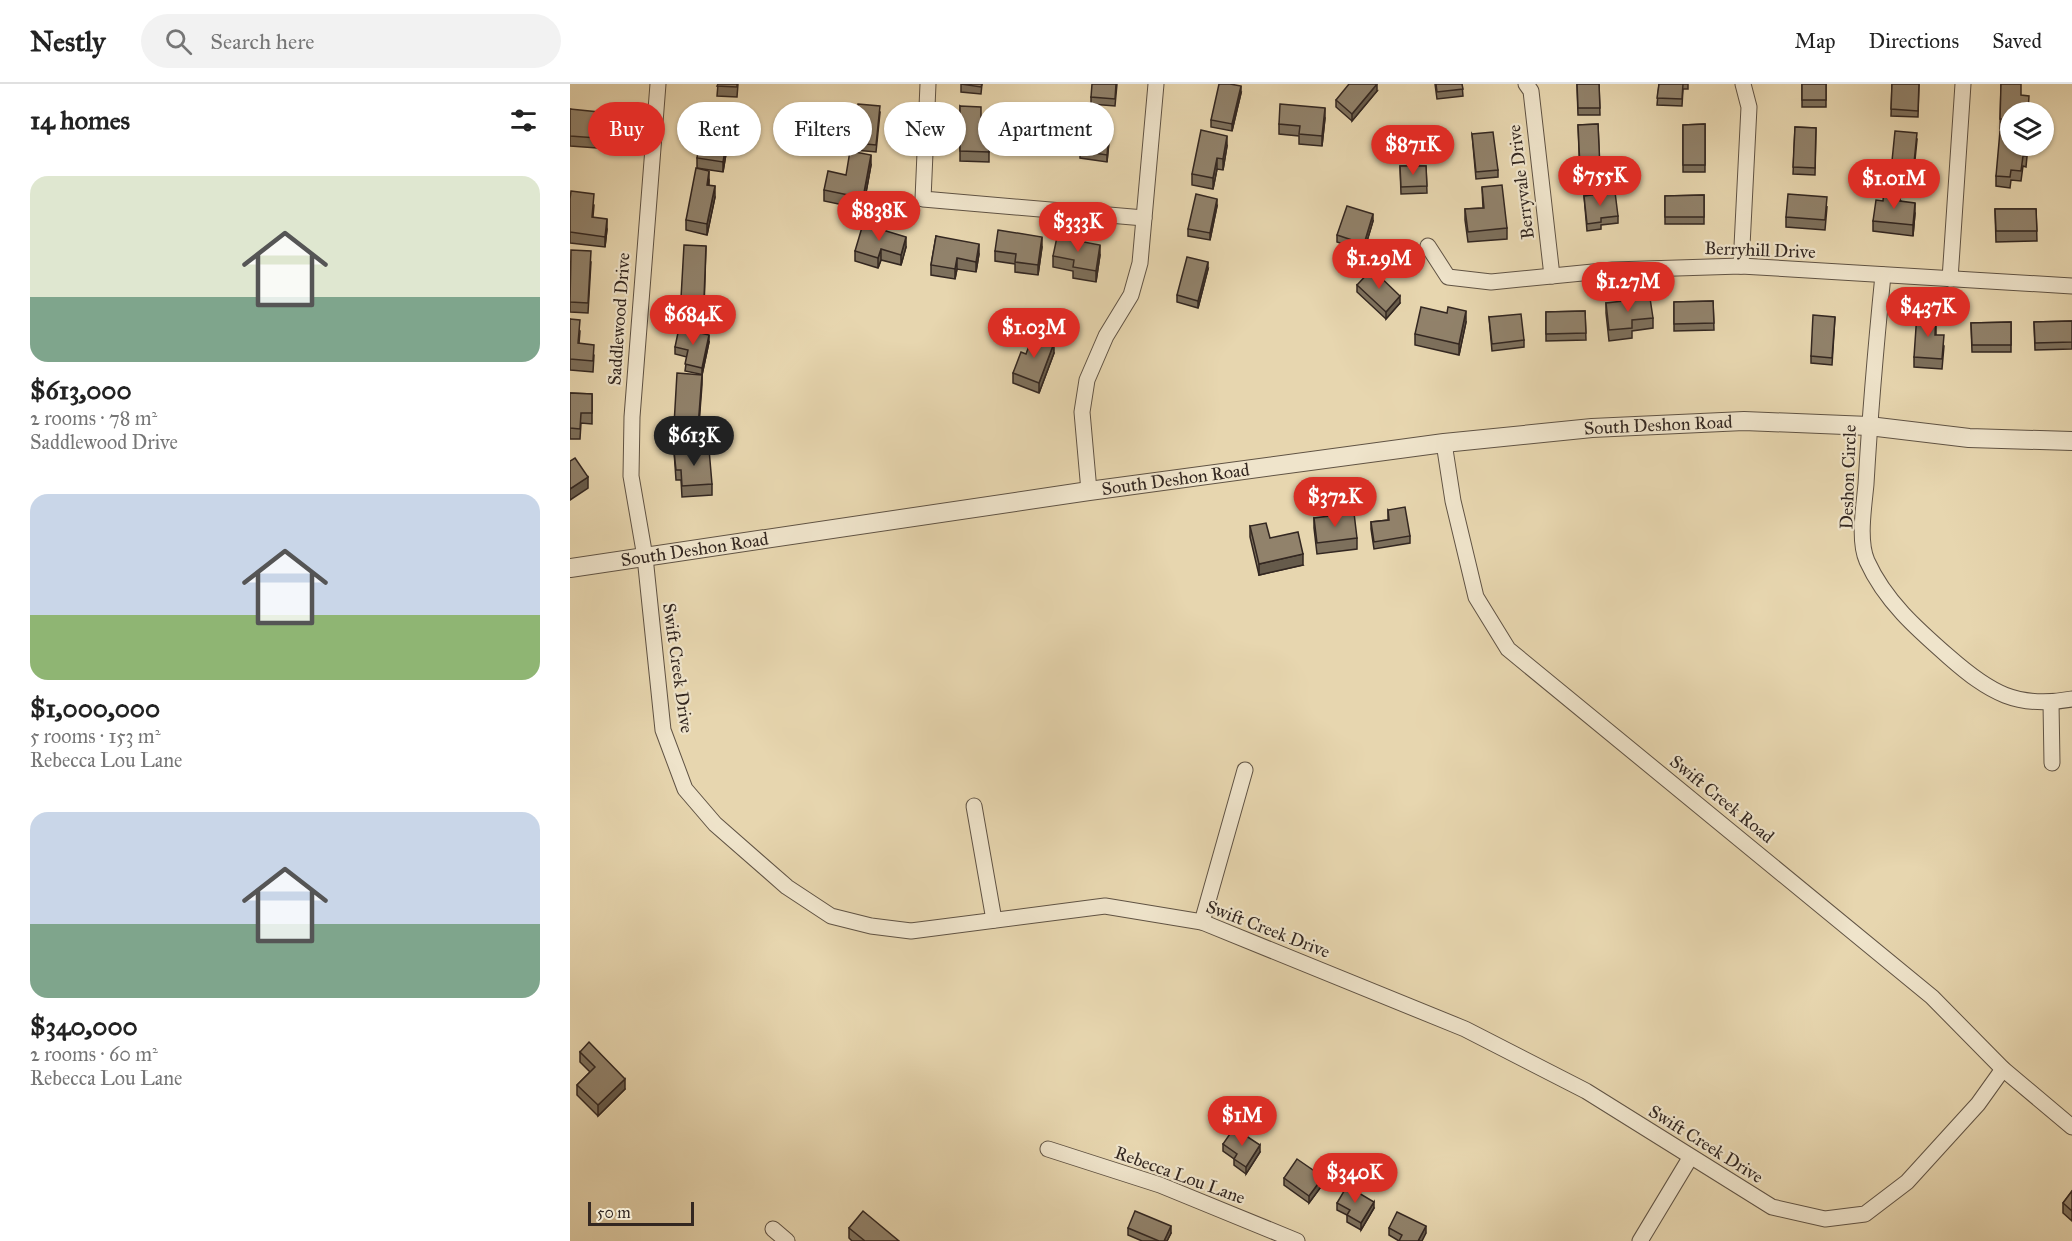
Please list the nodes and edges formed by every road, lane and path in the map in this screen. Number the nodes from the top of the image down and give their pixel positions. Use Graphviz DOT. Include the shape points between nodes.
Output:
graph roads {
  1 [pos="658,84"];
  2 [pos="928,84"];
  3 [pos="1156,84"];
  4 [pos="1526,84"];
  5 [pos="1743,84"];
  6 [pos="1963,84"];
  7 [pos="1144,218"];
  8 [pos="1428,246"];
  9 [pos="1740,266"];
  10 [pos="1883,275"];
  11 [pos="1552,276"];
  12 [pos="1950,279"];
  13 [pos="2072,286"];
  14 [pos="1869,426"];
  15 [pos="2072,441"];
  16 [pos="1444,443"];
  17 [pos="1089,491"];
  18 [pos="645,557"];
  19 [pos="570,568"];
  20 [pos="2072,699"];
  21 [pos="2051,703"];
  22 [pos="2052,763"];
  23 [pos="1245,770"];
  24 [pos="974,806"];
  25 [pos="994,920"];
  26 [pos="1202,922"];
  27 [pos="2003,1069"];
  28 [pos="2072,1127"];
  29 [pos="1048,1149"];
  30 [pos="1690,1158"];
  31 [pos="773,1229"];
  32 [pos="787,1241"];
  33 [pos="1297,1241"];
  34 [pos="1640,1241"];
  1 -- 18 [label="street, Saddlewood Drive" via="632,417 631,476"];
  2 -- 7 [label="street" via="922,199"];
  3 -- 7 [label="street"];
  4 -- 11 [label="street, Berryvale Drive" via="1531,92"];
  5 -- 9 [label="street" via="1749,107"];
  6 -- 12 [label="street"];
  7 -- 17 [label="street" via="1140,263 1131,295 1106,336 1087,380 1082,412"];
  8 -- 11 [label="street, Berryhill Drive" via="1448,277 1491,282"];
  9 -- 10 [label="street, Berryhill Drive"];
  9 -- 11 [label="street, Berryhill Drive"];
  10 -- 12 [label="street, Berryhill Drive"];
  10 -- 14 [label="street, Deshon Circle"];
  12 -- 13 [label="street, Berryhill Drive"];
  14 -- 15 [label="street, South Deshon Road" via="1969,438"];
  14 -- 16 [label="street, South Deshon Road" via="1732,422 1592,428"];
  14 -- 21 [label="street, Deshon Circle" via="1863,517 1866,559 1886,592 1910,623 1963,670 2014,700"];
  16 -- 17 [label="street, South Deshon Road"];
  16 -- 27 [label="street, Swift Creek Road" via="1476,597 1508,649 1932,997"];
  17 -- 18 [label="street, South Deshon Road"];
  18 -- 19 [label="street, South Deshon Road"];
  18 -- 25 [label="street, Swift Creek Drive" via="663,730 685,789 715,824 787,887 831,916 910,931"];
  20 -- 21 [label="street, Deshon Circle"];
  21 -- 22 [label="street"];
  23 -- 26 [label="street"];
  24 -- 25 [label="street"];
  25 -- 26 [label="street, Swift Creek Drive" via="1105,906"];
  26 -- 30 [label="street, Swift Creek Drive" via="1465,1029 1586,1091"];
  27 -- 28 [label="street, Swift Creek Road"];
  27 -- 30 [label="street, Swift Creek Drive" via="1978,1104 1906,1182 1864,1214 1826,1219 1772,1207"];
  29 -- 33 [label="street, Rebecca Lou Lane" via="1160,1185"];
  30 -- 34 [label="street"];
  31 -- 32 [label="street"];
}
